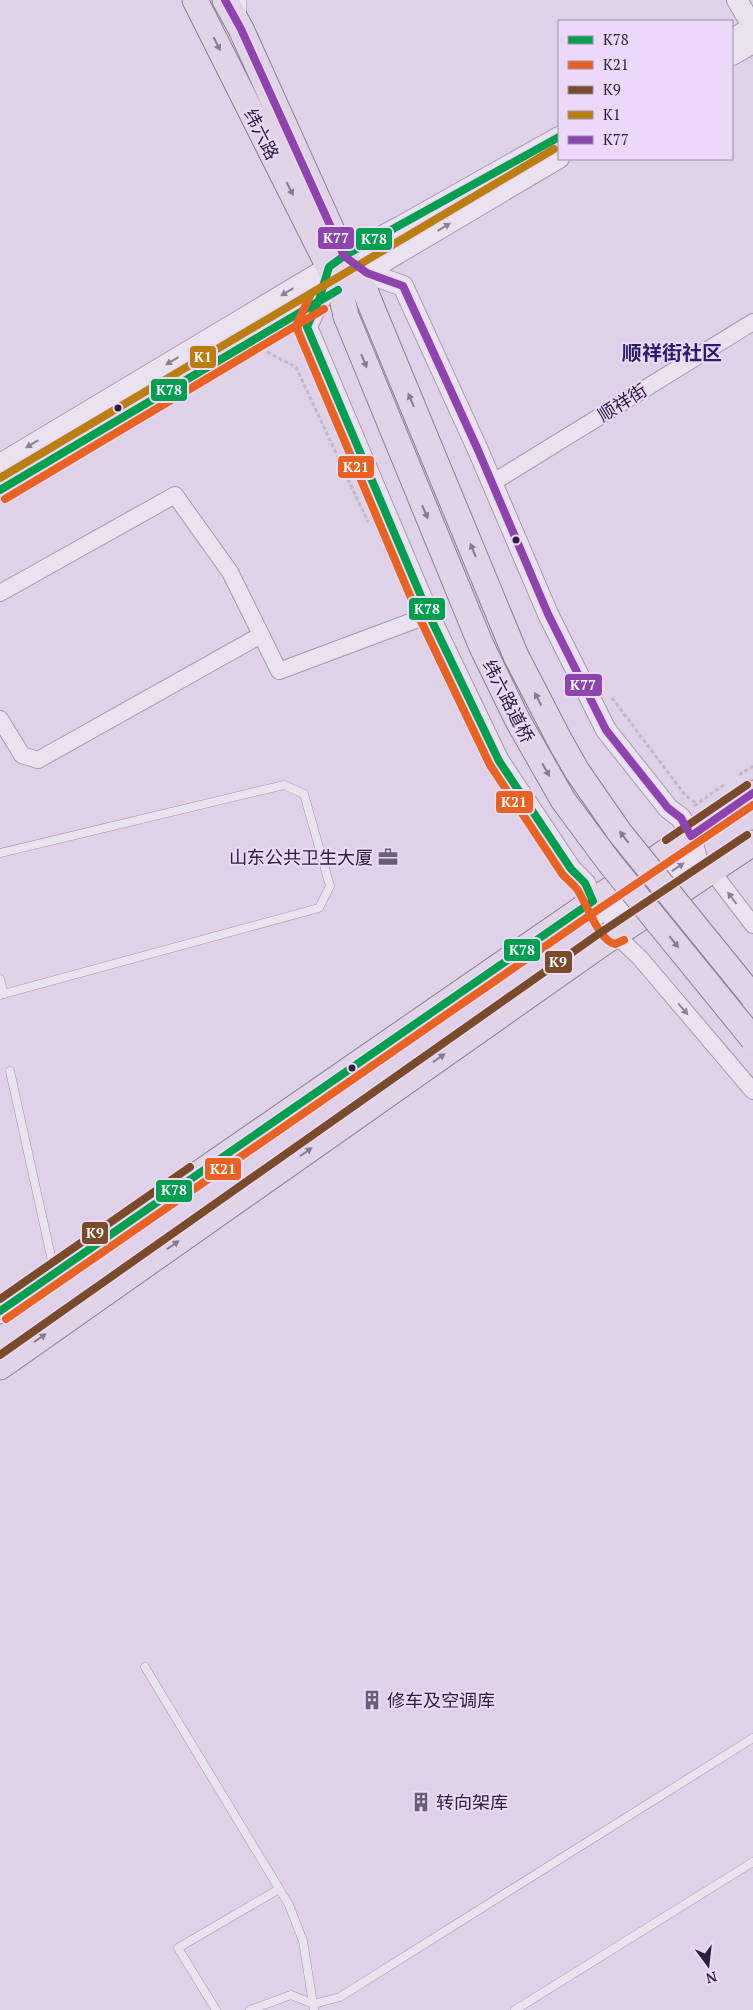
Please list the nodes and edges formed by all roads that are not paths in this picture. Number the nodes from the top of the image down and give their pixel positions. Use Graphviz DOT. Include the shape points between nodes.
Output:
graph roads {
  1 [pos="195,0"];
  2 [pos="225,0"];
  3 [pos="242,0"];
  4 [pos="737,0"];
  5 [pos="753,27"];
  6 [pos="241,29"];
  7 [pos="733,38"];
  8 [pos="753,43"];
  9 [pos="733,54"];
  10 [pos="558,137"];
  11 [pos="558,159"];
  12 [pos="337,262"];
  13 [pos="346,285"];
  14 [pos="370,303"];
  15 [pos="346,316"];
  16 [pos="753,322"];
  17 [pos="0,464"];
  18 [pos="492,483"];
  19 [pos="0,490"];
  20 [pos="0,593"];
  21 [pos="429,615"];
  22 [pos="261,635"];
  23 [pos="0,719"];
  24 [pos="753,793"];
  25 [pos="699,830"];
  26 [pos="753,842"];
  27 [pos="0,854"];
  28 [pos="711,870"];
  29 [pos="592,901"];
  30 [pos="753,925"];
  31 [pos="615,934"];
  32 [pos="0,980"];
  33 [pos="2,995"];
  34 [pos="753,998"];
  35 [pos="753,1039"];
  36 [pos="10,1071"];
  37 [pos="753,1091"];
  38 [pos="54,1272"];
  39 [pos="0,1311"];
  40 [pos="0,1366"];
  41 [pos="145,1667"];
  42 [pos="753,1738"];
  43 [pos="753,1862"];
  44 [pos="279,1889"];
  45 [pos="314,2007"];
  46 [pos="216,2010"];
  47 [pos="250,2010"];
  48 [pos="516,2010"];
  1 -- 12 [label="main road, 纬六路, one-way"];
  2 -- 6 [label="main road, 纬六路"];
  3 -- 6 [label="lane"];
  4 -- 5 [label="street"];
  5 -- 7 [label="street"];
  6 -- 12 [label="main road, 纬六路"];
  8 -- 9 [label="street"];
  10 -- 12 [label="street"];
  13 -- 11 [label="street, one-way"];
  12 -- 13 [label="main road, 纬六路"];
  12 -- 17 [label="street, one-way"];
  13 -- 14 [label="main road, 纬六路" via="365,290"];
  13 -- 15 [label="main road, 纬六路"];
  13 -- 18 [label="street" via="403,286"];
  13 -- 19 [label="street"];
  13 -- 21 [label="street" via="307,327"];
  34 -- 14 [label="main road, 纬六路道桥, one-way, bridge" via="620,832 560,741 516,656"];
  15 -- 35 [label="main road, 纬六路道桥, one-way, bridge" via="481,644 518,721 558,792 608,862"];
  16 -- 18 [label="street, 顺祥街"];
  18 -- 25 [label="street" via="548,614 606,730 668,808"];
  20 -- 22 [label="street" via="174,495 230,572"];
  21 -- 22 [label="street" via="279,671"];
  21 -- 29 [label="street" via="499,761 572,869 585,882"];
  22 -- 23 [label="street" via="38,760 22,755"];
  24 -- 25 [label="main road"];
  25 -- 29 [label="main road"];
  31 -- 25 [label="street, one-way" via="613,911 696,855"];
  26 -- 28 [label="main road"];
  27 -- 33 [label="lane" via="284,785 304,794 330,886 319,908"];
  30 -- 28 [label="street, one-way"];
  28 -- 31 [label="main road"];
  29 -- 31 [label="street"];
  29 -- 38 [label="main road"];
  31 -- 37 [label="street, one-way" via="640,958"];
  40 -- 31 [label="main road, one-way"];
  32 -- 33 [label="lane"];
  36 -- 38 [label="lane"];
  38 -- 39 [label="main road"];
  41 -- 44 [label="lane"];
  42 -- 45 [label="lane" via="340,1997"];
  43 -- 48 [label="lane"];
  44 -- 45 [label="lane" via="303,1941"];
  44 -- 46 [label="lane" via="178,1948"];
  45 -- 47 [label="lane" via="291,1995"];
}
